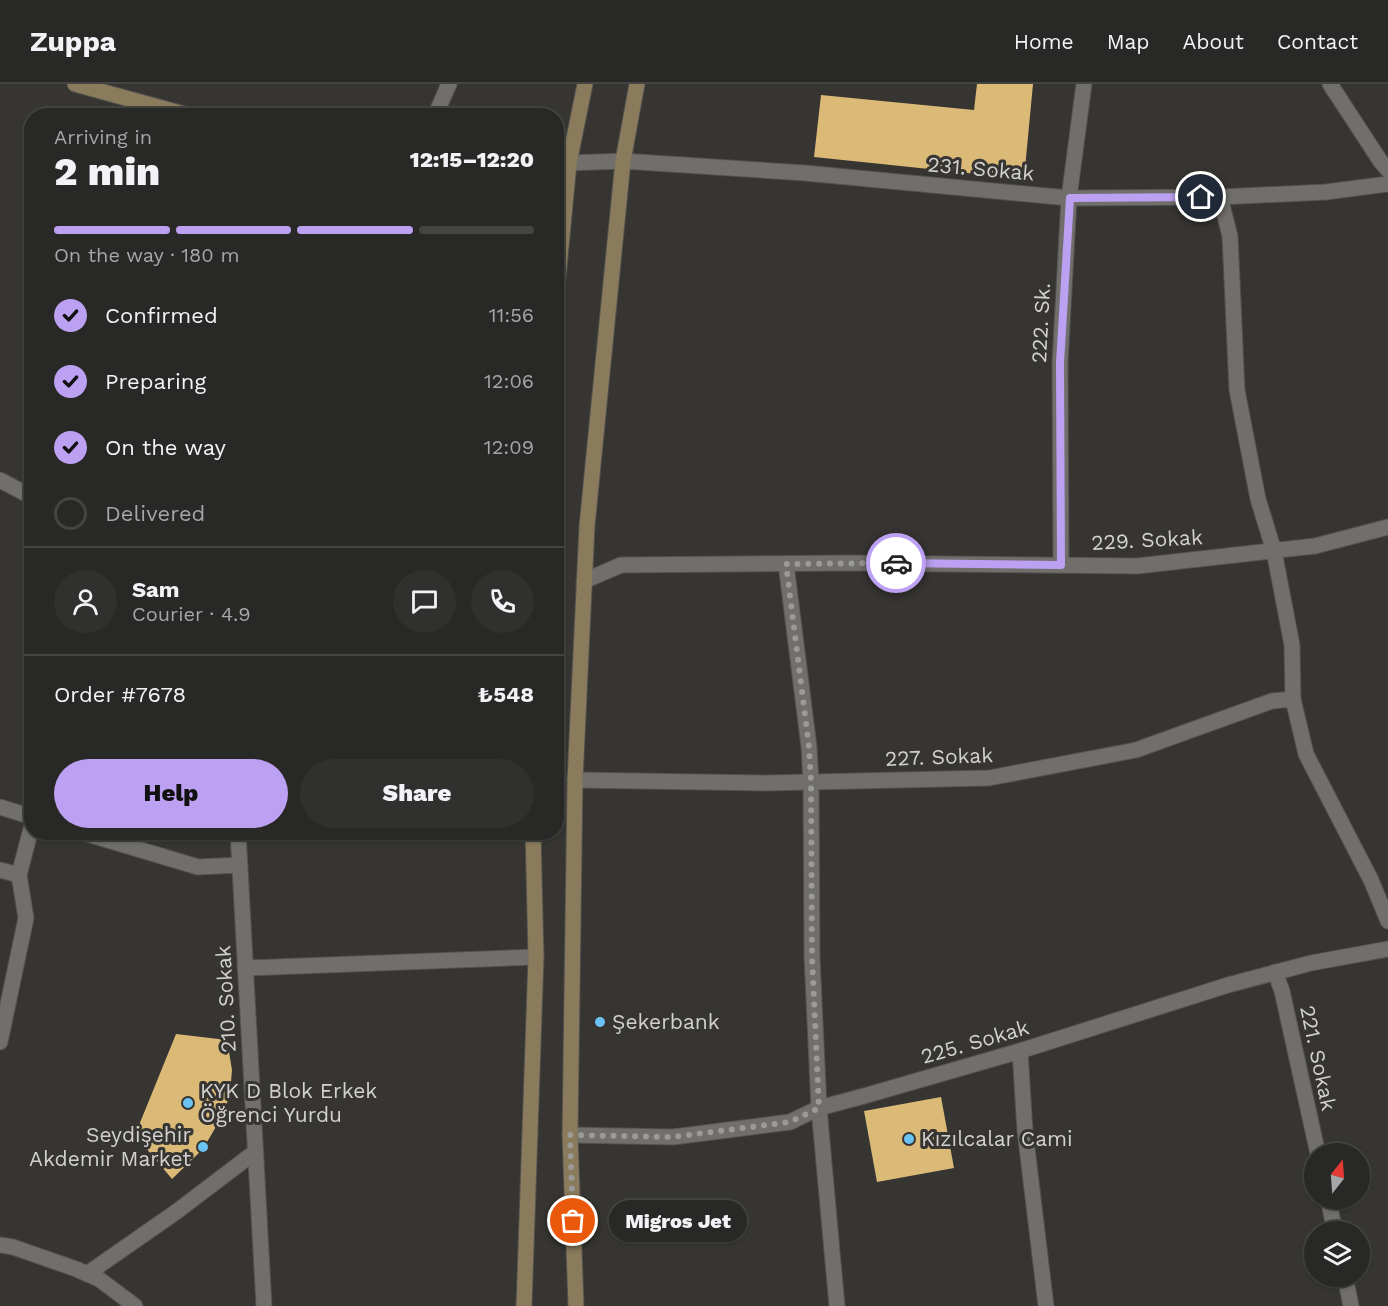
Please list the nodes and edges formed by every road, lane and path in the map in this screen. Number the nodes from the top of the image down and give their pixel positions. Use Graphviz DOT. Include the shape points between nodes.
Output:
graph roads {
  1 [pos="449,84"];
  2 [pos="585,84"];
  3 [pos="637,84"];
  4 [pos="1084,84"];
  5 [pos="1330,84"];
  6 [pos="85,85"];
  7 [pos="164,108"];
  8 [pos="438,108"];
  9 [pos="623,161"];
  10 [pos="569,163"];
  11 [pos="1388,170"];
  12 [pos="1388,184"];
  13 [pos="1220,197"];
  14 [pos="1070,198"];
  15 [pos="564,215"];
  16 [pos="0,480"];
  17 [pos="24,493"];
  18 [pos="1388,527"];
  19 [pos="1274,551"];
  20 [pos="786,564"];
  21 [pos="1061,565"];
  22 [pos="584,581"];
  23 [pos="1293,699"];
  24 [pos="575,780"];
  25 [pos="811,782"];
  26 [pos="0,807"];
  27 [pos="24,814"];
  28 [pos="28,840"];
  29 [pos="108,840"];
  30 [pos="238,840"];
  31 [pos="532,840"];
  32 [pos="239,866"];
  33 [pos="0,870"];
  34 [pos="19,875"];
  35 [pos="1388,921"];
  36 [pos="1388,949"];
  37 [pos="536,957"];
  38 [pos="245,968"];
  39 [pos="1275,972"];
  40 [pos="0,1042"];
  41 [pos="1020,1051"];
  42 [pos="819,1108"];
  43 [pos="570,1135"];
  44 [pos="1316,1143"];
  45 [pos="255,1152"];
  46 [pos="0,1245"];
  47 [pos="87,1274"];
  48 [pos="1347,1287"];
  49 [pos="135,1306"];
  50 [pos="264,1306"];
  51 [pos="524,1306"];
  52 [pos="576,1306"];
  53 [pos="837,1306"];
  54 [pos="1046,1306"];
  55 [pos="1351,1306"];
  1 -- 8 [label="street"];
  2 -- 10 [label="main road"];
  3 -- 9 [label="main road"];
  4 -- 14 [label="street, 222. Sk."];
  5 -- 11 [label="street"];
  6 -- 7 [label="main road"];
  9 -- 10 [label="street, 231. Sokak"];
  9 -- 14 [label="street, 231. Sokak"];
  9 -- 22 [label="main road"];
  10 -- 15 [label="main road"];
  12 -- 13 [label="street, 231. Sokak" via="1326,192"];
  13 -- 14 [label="street, 231. Sokak"];
  13 -- 19 [label="street" via="1230,236 1238,390 1258,499"];
  14 -- 21 [label="street, 222. Sk." via="1060,363"];
  16 -- 17 [label="street"];
  18 -- 19 [label="street, 229. Sokak" via="1315,546"];
  19 -- 21 [label="street, 229. Sokak" via="1137,566"];
  19 -- 23 [label="street" via="1292,645"];
  20 -- 21 [label="street, 229. Sokak"];
  20 -- 22 [label="street, 229. Sokak" via="621,565"];
  20 -- 25 [label="street"];
  22 -- 24 [label="main road"];
  23 -- 25 [label="street, 227. Sokak" via="1272,701 1136,750 989,778"];
  23 -- 35 [label="street" via="1306,754"];
  24 -- 25 [label="street, 227. Sokak"];
  24 -- 43 [label="main road"];
  25 -- 42 [label="street" via="812,957"];
  26 -- 27 [label="street"];
  28 -- 34 [label="street"];
  29 -- 32 [label="street" via="198,867"];
  30 -- 32 [label="street, 210. Sokak"];
  31 -- 37 [label="main road"];
  32 -- 38 [label="street, 210. Sokak"];
  33 -- 34 [label="street"];
  34 -- 40 [label="street" via="26,918"];
  36 -- 39 [label="street, 225. Sokak"];
  37 -- 38 [label="street"];
  37 -- 51 [label="main road"];
  38 -- 45 [label="street, 210. Sokak"];
  39 -- 41 [label="street, 225. Sokak"];
  39 -- 44 [label="street, 221. Sokak"];
  41 -- 42 [label="street, 225. Sokak"];
  41 -- 54 [label="street" via="1025,1131"];
  42 -- 43 [label="street, 225. Sokak" via="790,1122 673,1137"];
  42 -- 53 [label="street"];
  43 -- 52 [label="main road"];
  45 -- 47 [label="street"];
  45 -- 50 [label="street, 210. Sokak"];
  46 -- 47 [label="street"];
  47 -- 49 [label="street"];
  48 -- 55 [label="street"];
}
